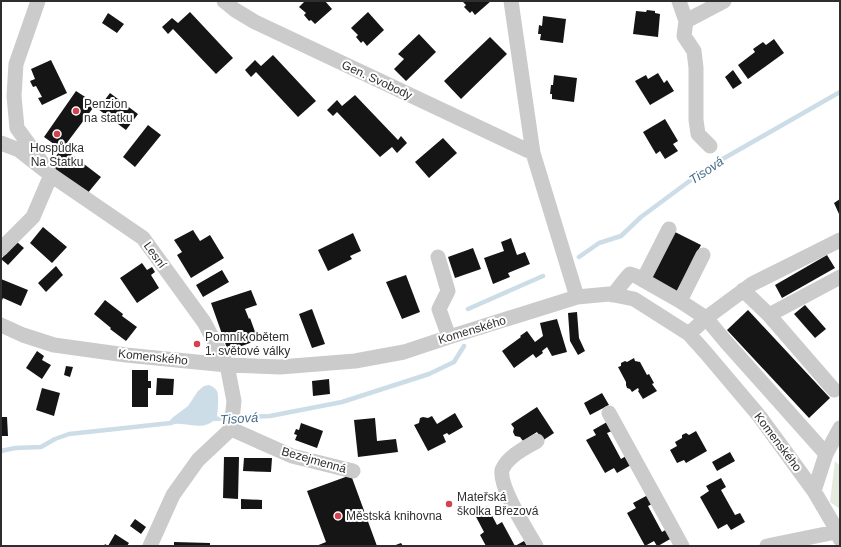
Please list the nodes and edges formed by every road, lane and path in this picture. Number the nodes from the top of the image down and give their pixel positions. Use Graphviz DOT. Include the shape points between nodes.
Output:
graph roads {
  1 [pos="38,1"];
  2 [pos="224,1"];
  3 [pos="511,1"];
  4 [pos="679,1"];
  5 [pos="724,1"];
  6 [pos="686,21"];
  7 [pos="1,142"];
  8 [pos="710,146"];
  9 [pos="533,153"];
  10 [pos="51,175"];
  11 [pos="669,229"];
  12 [pos="840,240"];
  13 [pos="1,249"];
  14 [pos="703,254"];
  15 [pos="438,257"];
  16 [pos="840,277"];
  17 [pos="643,280"];
  18 [pos="743,290"];
  19 [pos="613,295"];
  20 [pos="577,297"];
  21 [pos="680,301"];
  22 [pos="769,315"];
  23 [pos="706,318"];
  24 [pos="1,325"];
  25 [pos="689,334"];
  26 [pos="449,337"];
  27 [pos="227,365"];
  28 [pos="834,390"];
  29 [pos="609,413"];
  30 [pos="840,428"];
  31 [pos="231,429"];
  32 [pos="537,441"];
  33 [pos="826,454"];
  34 [pos="353,471"];
  35 [pos="814,491"];
  36 [pos="839,534"];
  37 [pos="150,546"];
  38 [pos="536,546"];
  39 [pos="682,546"];
  40 [pos="767,546"];
  1 -- 10 [label="street, Lesní" via="16,64 14,96 17,128"];
  2 -- 9 [label="street, Gen. Svobody" via="256,22"];
  3 -- 9 [label="street"];
  4 -- 6 [label="street"];
  5 -- 6 [label="street"];
  6 -- 8 [label="street" via="684,36 694,51 696,68 698,134"];
  7 -- 10 [label="street, Lesní" via="19,150"];
  9 -- 20 [label="street"];
  10 -- 13 [label="street" via="33,217"];
  10 -- 27 [label="street, Lesní" via="142,238 204,322"];
  11 -- 17 [label="street"];
  12 -- 18 [label="street"];
  14 -- 21 [label="street"];
  15 -- 26 [label="street" via="448,292 439,309"];
  16 -- 22 [label="street"];
  17 -- 19 [label="street" via="630,274"];
  17 -- 21 [label="street"];
  18 -- 22 [label="street"];
  18 -- 23 [label="street"];
  19 -- 20 [label="street, Komenského"];
  19 -- 25 [label="street, Komenského" via="634,299"];
  20 -- 26 [label="street, Komenského"];
  21 -- 23 [label="street"];
  22 -- 28 [label="street"];
  23 -- 25 [label="street"];
  23 -- 33 [label="street"];
  24 -- 27 [label="street, Komenského" via="54,345"];
  25 -- 35 [label="street, Komenského" via="760,417"];
  26 -- 27 [label="street, Komenského" via="404,352 355,361 280,367"];
  27 -- 31 [label="street" via="234,401"];
  29 -- 39 [label="street"];
  30 -- 33 [label="street"];
  31 -- 34 [label="street, Bezejmenná" via="292,456"];
  31 -- 37 [label="street" via="198,460 173,495"];
  32 -- 38 [label="street" via="513,456 502,471 508,496"];
  33 -- 35 [label="street"];
  35 -- 36 [label="street, Komenského"];
  36 -- 40 [label="street, Komenského"];
}
